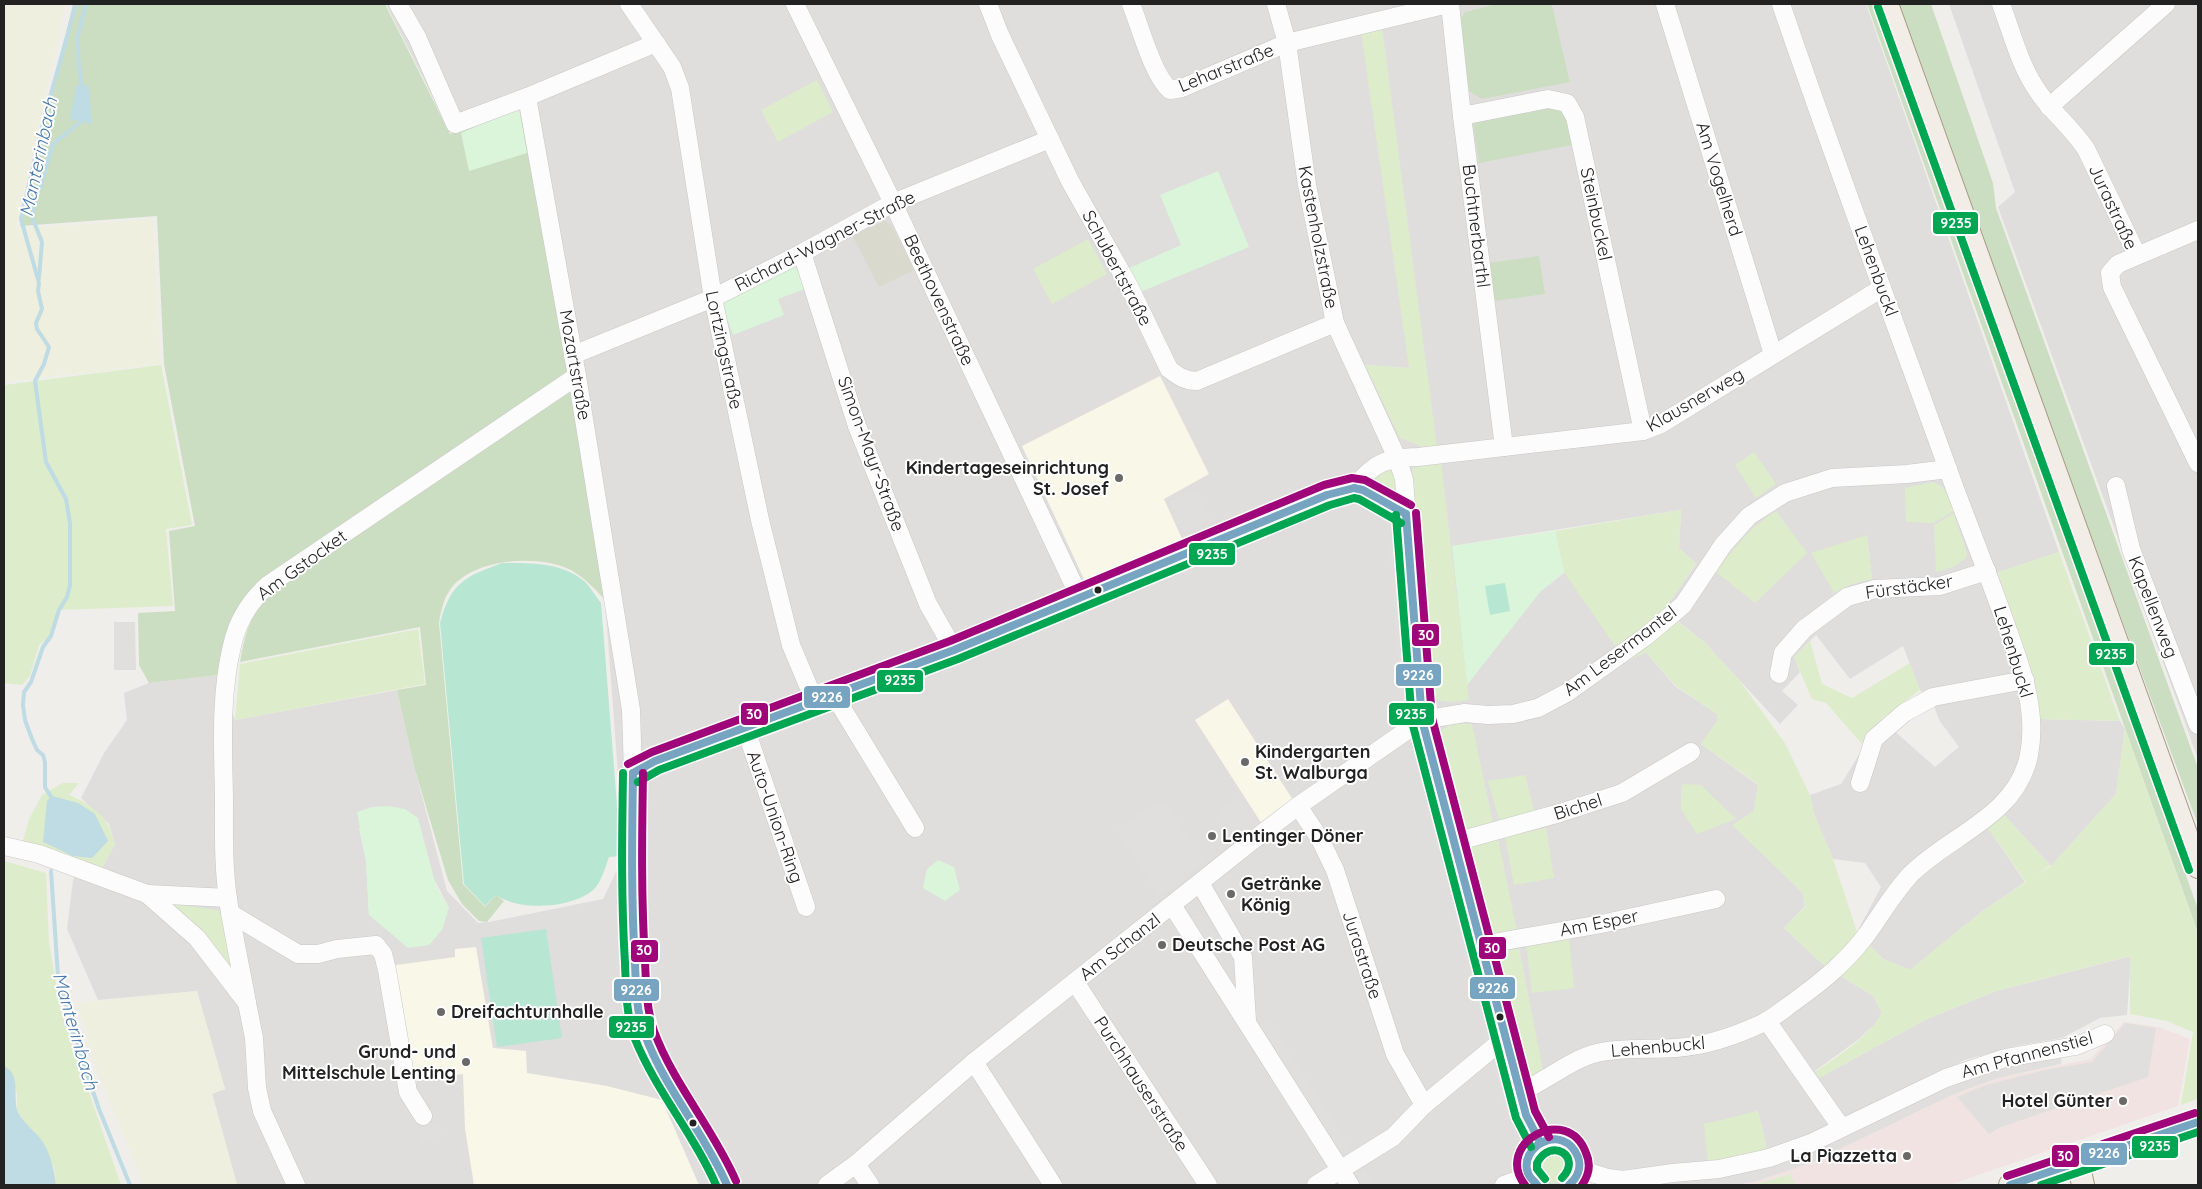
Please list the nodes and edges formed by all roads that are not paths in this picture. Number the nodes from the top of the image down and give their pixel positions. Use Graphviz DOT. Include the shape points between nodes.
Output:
graph roads {
  1 [pos="398,4"];
  2 [pos="629,4"];
  3 [pos="794,4"];
  4 [pos="988,4"];
  5 [pos="1131,4"];
  6 [pos="1276,4"];
  7 [pos="1449,4"];
  8 [pos="1665,4"];
  9 [pos="1781,4"];
  10 [pos="1887,4"];
  11 [pos="2166,4"];
  12 [pos="2005,6"];
  13 [pos="656,43"];
  14 [pos="1287,43"];
  15 [pos="527,97"];
  16 [pos="2049,107"];
  17 [pos="1462,116"];
  18 [pos="1050,139"];
  19 [pos="893,203"];
  20 [pos="2198,230"];
  21 [pos="802,253"];
  22 [pos="2137,255"];
  23 [pos="1882,288"];
  24 [pos="713,298"];
  25 [pos="1335,323"];
  26 [pos="1773,354"];
  27 [pos="573,355"];
  28 [pos="577,376"];
  29 [pos="1643,431"];
  30 [pos="2193,441"];
  31 [pos="1504,447"];
  32 [pos="1397,458"];
  33 [pos="2198,463"];
  34 [pos="1948,469"];
  35 [pos="2116,486"];
  36 [pos="1354,488"];
  37 [pos="1406,514"];
  38 [pos="1987,571"];
  39 [pos="1080,598"];
  40 [pos="954,650"];
  41 [pos="1779,674"];
  42 [pos="2025,680"];
  43 [pos="834,694"];
  44 [pos="815,702"];
  45 [pos="1422,720"];
  46 [pos="2198,725"];
  47 [pos="745,727"];
  48 [pos="1691,752"];
  49 [pos="633,773"];
  50 [pos="1860,783"];
  51 [pos="1298,806"];
  52 [pos="915,828"];
  53 [pos="1455,842"];
  54 [pos="4,846"];
  55 [pos="2198,867"];
  56 [pos="1200,883"];
  57 [pos="147,894"];
  58 [pos="1716,899"];
  59 [pos="1172,905"];
  60 [pos="229,906"];
  61 [pos="806,907"];
  62 [pos="1482,945"];
  63 [pos="1075,982"];
  64 [pos="247,1003"];
  65 [pos="1767,1021"];
  66 [pos="1248,1024"];
  67 [pos="2105,1034"];
  68 [pos="1506,1037"];
  69 [pos="974,1062"];
  70 [pos="1520,1092"];
  71 [pos="1424,1105"];
  72 [pos="423,1116"];
  73 [pos="2198,1122"];
  74 [pos="1841,1127"];
  75 [pos="1540,1142"];
  76 [pos="856,1164"];
  77 [pos="1341,1169"];
  78 [pos="1579,1169"];
  79 [pos="2067,1172"];
  80 [pos="1533,1180"];
  81 [pos="296,1185"];
  82 [pos="727,1185"];
  83 [pos="827,1185"];
  84 [pos="870,1185"];
  85 [pos="1053,1185"];
  86 [pos="1208,1185"];
  87 [pos="1316,1185"];
  88 [pos="1350,1185"];
  89 [pos="1504,1185"];
  90 [pos="1569,1185"];
  91 [pos="2016,1185"];
  92 [pos="2083,1185"];
  1 -- 15 [label="street" via="417,37 456,124"];
  2 -- 13 [label="street, Lortzingstraße"];
  3 -- 19 [label="street, Beethovenstraße"];
  4 -- 18 [label="street, Schubertstraße"];
  5 -- 14 [label="street, Leharstraße" via="1157,73 1170,90 1182,88"];
  6 -- 14 [label="street, Kastenholzstraße"];
  7 -- 14 [label="street"];
  7 -- 17 [label="street, Buchtnerbarthl"];
  8 -- 26 [label="street, Am Vogelherd"];
  9 -- 23 [label="street, Lehenbuckl"];
  10 -- 55 [label="main road"];
  11 -- 16 [label="street"];
  12 -- 16 [label="street, Jurastraße" via="2024,64"];
  13 -- 15 [label="street"];
  13 -- 24 [label="street, Lortzingstraße" via="672,67 680,88"];
  14 -- 25 [label="street, Kastenholzstraße" via="1307,185"];
  15 -- 27 [label="street, Mozartstraße"];
  16 -- 22 [label="street, Jurastraße" via="2076,133 2086,149"];
  17 -- 29 [label="street, Steinbuckel" via="1548,99 1567,103 1575,117"];
  17 -- 31 [label="street, Buchtnerbarthl"];
  18 -- 19 [label="street, Richard-Wagner-Straße"];
  18 -- 25 [label="street, Schubertstraße" via="1169,369 1178,376 1196,381"];
  19 -- 21 [label="street, Richard-Wagner-Straße"];
  19 -- 39 [label="street, Beethovenstraße"];
  20 -- 22 [label="street"];
  21 -- 24 [label="street, Richard-Wagner-Straße"];
  21 -- 40 [label="street, Simon-Mayr-Straße" via="857,426 928,604"];
  22 -- 30 [label="street, Jurastraße" via="2113,268 2110,273 2112,287"];
  23 -- 26 [label="street, Klausnerweg"];
  23 -- 34 [label="street, Lehenbuckl"];
  24 -- 27 [label="street, Richard-Wagner-Straße"];
  24 -- 44 [label="street, Lortzingstraße" via="786,626"];
  25 -- 32 [label="street, Kastenholzstraße"];
  26 -- 29 [label="street, Klausnerweg" via="1661,424"];
  27 -- 28 [label="street, Mozartstraße"];
  28 -- 49 [label="street, Mozartstraße" via="631,710"];
  28 -- 60 [label="street, Am Gstocket" via="268,585 244,612 232,645 224,699 225,872"];
  29 -- 31 [label="street, Klausnerweg"];
  30 -- 33 [label="street, Jurastraße"];
  31 -- 32 [label="street, Klausnerweg"];
  32 -- 36 [label="street" via="1380,462"];
  32 -- 37 [label="street" via="1404,479"];
  34 -- 38 [label="street, Lehenbuckl"];
  34 -- 45 [label="street, Am Lesermantel" via="1832,478 1785,493 1749,516 1723,545 1683,605 1568,692 1538,708 1513,714 1465,713"];
  35 -- 46 [label="street, Kapellenweg" via="2131,549"];
  36 -- 37 [label="street" via="1374,495"];
  36 -- 39 [label="street, Auto-Union-Ring" via="1326,495"];
  37 -- 45 [label="street"];
  38 -- 41 [label="street, Fürstäcker" via="1940,586 1875,589 1847,597 1804,629 1783,653"];
  38 -- 42 [label="street, Lehenbuckl"];
  39 -- 40 [label="street, Auto-Union-Ring"];
  40 -- 43 [label="street, Auto-Union-Ring"];
  42 -- 50 [label="street" via="1933,697 1904,713 1874,739"];
  42 -- 65 [label="street, Lehenbuckl" via="2030,705 2030,751 2025,772 2011,796 1981,823 1926,859 1897,888 1864,938 1845,960 1824,980"];
  43 -- 44 [label="street, Auto-Union-Ring"];
  43 -- 52 [label="street"];
  44 -- 47 [label="street, Auto-Union-Ring"];
  45 -- 51 [label="street, Am Schanzl"];
  45 -- 53 [label="street"];
  47 -- 49 [label="street, Auto-Union-Ring" via="654,761"];
  47 -- 61 [label="street, Auto-Union-Ring"];
  48 -- 53 [label="street, Bichel" via="1622,793"];
  49 -- 82 [label="street, Mozartstraße" via="633,946 637,998 644,1032 658,1065 718,1163"];
  51 -- 56 [label="street, Am Schanzl"];
  51 -- 71 [label="street, Jurastraße" via="1320,839 1335,870 1395,1054"];
  53 -- 62 [label="street"];
  54 -- 57 [label="street" via="39,854"];
  56 -- 59 [label="street, Am Schanzl"];
  56 -- 66 [label="street" via="1243,957"];
  57 -- 60 [label="street"];
  57 -- 64 [label="street" via="197,938"];
  58 -- 62 [label="street, Am Esper"];
  59 -- 63 [label="street, Am Schanzl"];
  59 -- 66 [label="street"];
  60 -- 64 [label="street, Am Gstocket"];
  60 -- 72 [label="street" via="298,954 376,946 383,954 387,970 408,1092"];
  62 -- 68 [label="street"];
  63 -- 69 [label="street, Am Schanzl"];
  63 -- 86 [label="street, Purchhauserstraße"];
  64 -- 81 [label="street, Am Gstocket" via="262,1111"];
  65 -- 70 [label="street, Lehenbuckl" via="1710,1043 1677,1048 1617,1049 1590,1054"];
  65 -- 74 [label="street"];
  66 -- 77 [label="street"];
  67 -- 74 [label="street, Am Pfannenstiel" via="2076,1046 2005,1058 1946,1078"];
  68 -- 70 [label="street"];
  68 -- 71 [label="street"];
  69 -- 76 [label="street, Am Schanzl"];
  69 -- 85 [label="street"];
  70 -- 75 [label="street" via="1526,1115"];
  71 -- 77 [label="street" via="1393,1137"];
  73 -- 79 [label="main road"];
  74 -- 78 [label="street, Am Pfannenstiel" via="1811,1143 1770,1158 1719,1170 1622,1180"];
  75 -- 78 [label="street" via="1554,1139 1568,1143 1577,1155"];
  75 -- 80 [label="street" via="1528,1157 1527,1168"];
  76 -- 83 [label="street, Am Schanzl"];
  76 -- 84 [label="street"];
  77 -- 87 [label="street"];
  77 -- 88 [label="street"];
  78 -- 90 [label="street"];
  79 -- 91 [label="main road"];
  79 -- 92 [label="main road"];
  80 -- 89 [label="street"];
}
